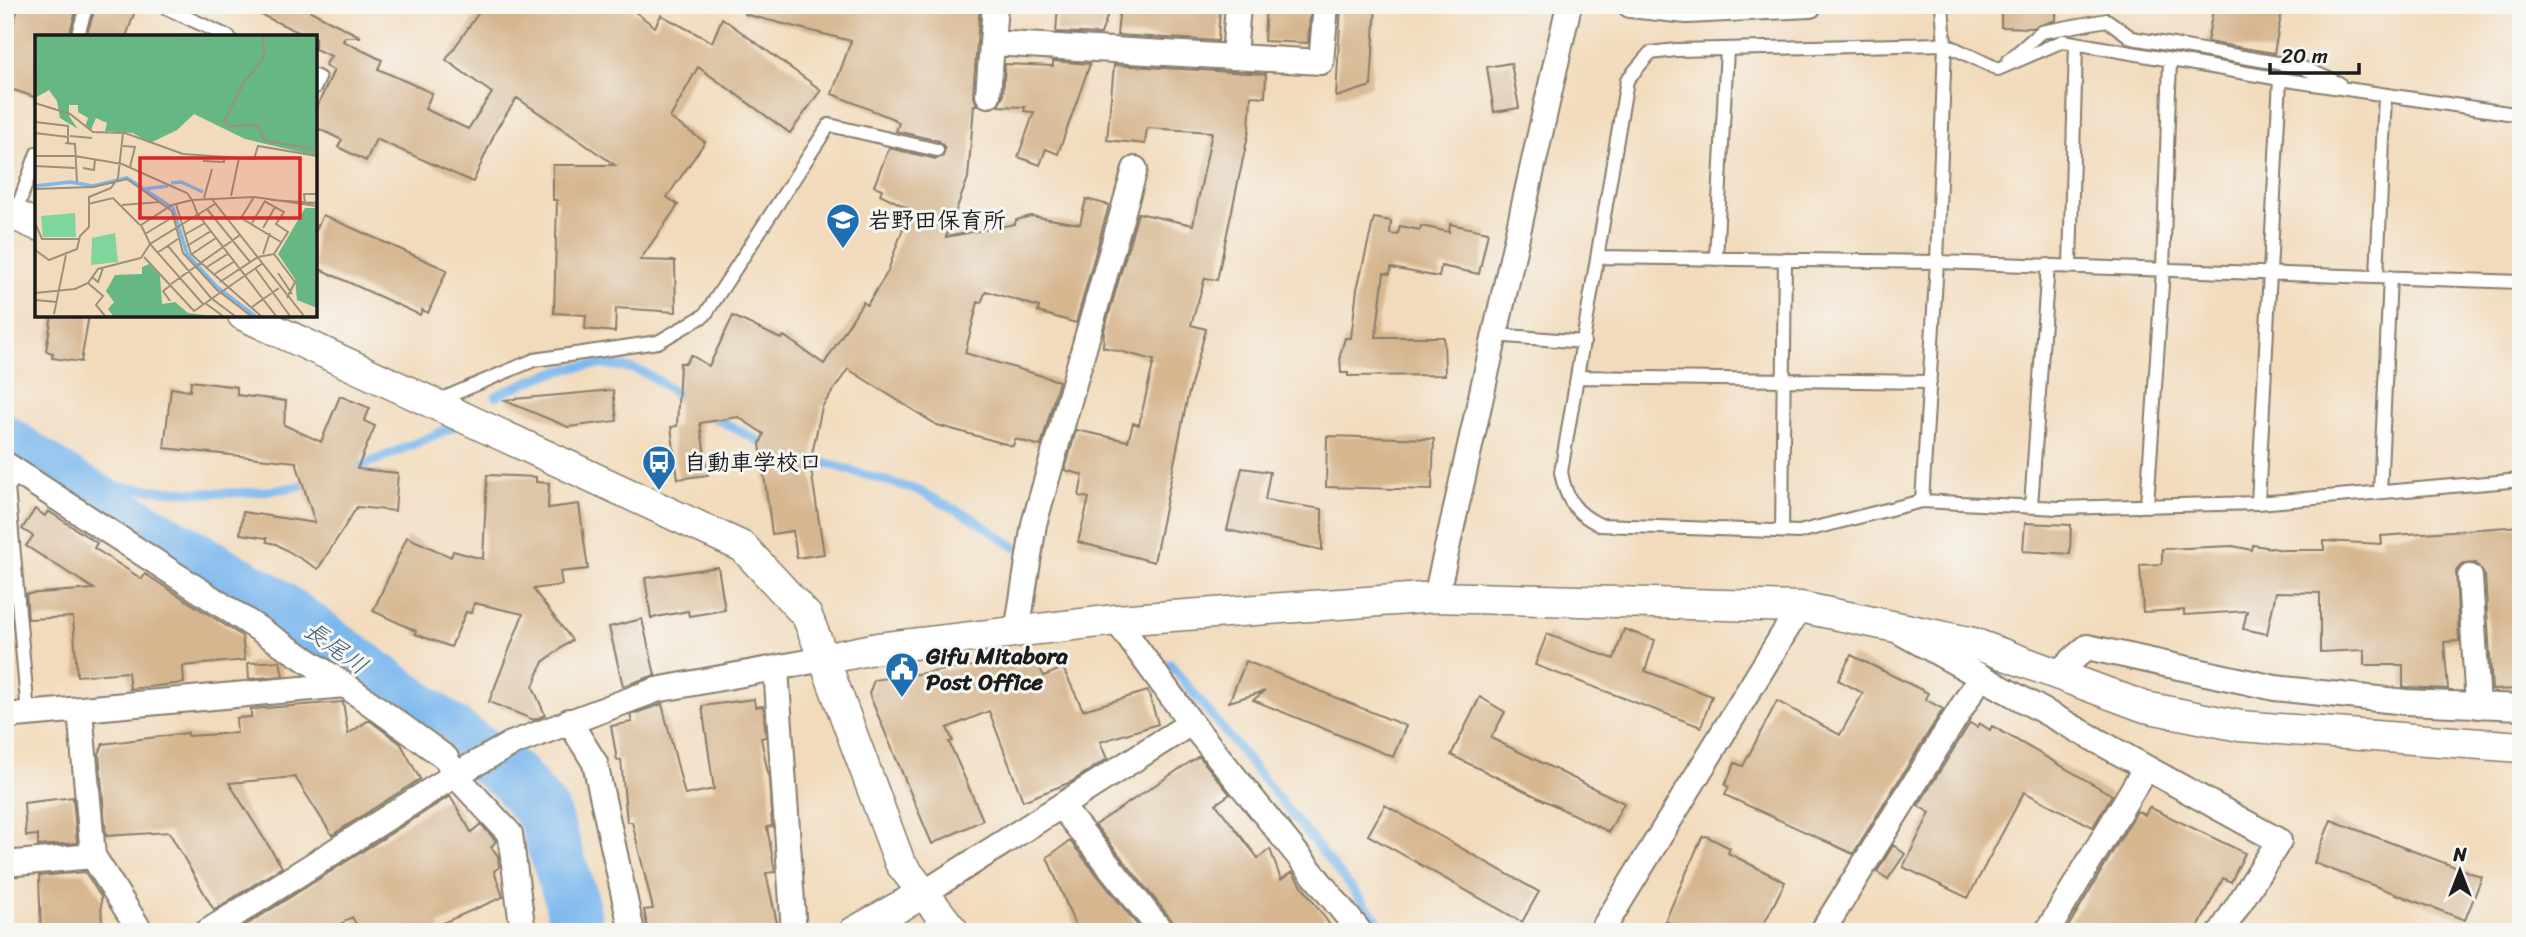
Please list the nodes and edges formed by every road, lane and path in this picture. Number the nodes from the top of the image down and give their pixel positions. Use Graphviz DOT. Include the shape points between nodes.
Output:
graph roads {
  1 [pos="88,5"];
  2 [pos="160,5"];
  3 [pos="995,5"];
  4 [pos="1238,5"];
  5 [pos="1326,5"];
  6 [pos="1569,5"];
  7 [pos="1630,5"];
  8 [pos="1810,5"];
  9 [pos="1942,5"];
  10 [pos="78,35"];
  11 [pos="223,35"];
  12 [pos="992,43"];
  13 [pos="1945,44"];
  14 [pos="2076,44"];
  15 [pos="1727,49"];
  16 [pos="1234,57"];
  17 [pos="2170,60"];
  18 [pos="1998,69"];
  19 [pos="2280,79"];
  20 [pos="2359,92"];
  21 [pos="988,95"];
  22 [pos="2385,95"];
  23 [pos="2521,115"];
  24 [pos="937,150"];
  25 [pos="35,160"];
  26 [pos="1135,169"];
  27 [pos="19,217"];
  28 [pos="1598,257"];
  29 [pos="1716,259"];
  30 [pos="1785,259"];
  31 [pos="1937,262"];
  32 [pos="2048,265"];
  33 [pos="2070,266"];
  34 [pos="2163,269"];
  35 [pos="2271,272"];
  36 [pos="2384,277"];
  37 [pos="2521,282"];
  38 [pos="247,317"];
  39 [pos="1494,335"];
  40 [pos="1584,342"];
  41 [pos="1578,377"];
  42 [pos="1783,379"];
  43 [pos="1930,382"];
  44 [pos="433,403"];
  45 [pos="13,468"];
  46 [pos="2521,480"];
  47 [pos="2380,492"];
  48 [pos="1922,501"];
  49 [pos="2258,503"];
  50 [pos="2147,505"];
  51 [pos="2031,506"];
  52 [pos="1782,531"];
  53 [pos="2470,577"];
  54 [pos="1436,597"];
  55 [pos="1800,607"];
  56 [pos="1116,621"];
  57 [pos="1884,622"];
  58 [pos="1017,632"];
  59 [pos="824,659"];
  60 [pos="776,668"];
  61 [pos="2056,674"];
  62 [pos="1980,678"];
  63 [pos="345,685"];
  64 [pos="2477,706"];
  65 [pos="2521,707"];
  66 [pos="80,710"];
  67 [pos="16,715"];
  68 [pos="569,722"];
  69 [pos="1191,723"];
  70 [pos="2521,747"];
  71 [pos="2145,769"];
  72 [pos="464,770"];
  73 [pos="1061,806"];
  74 [pos="93,856"];
  75 [pos="5,864"];
  76 [pos="924,893"];
  77 [pos="517,928"];
  78 [pos="141,932"];
  79 [pos="207,932"];
  80 [pos="632,932"];
  81 [pos="794,932"];
  82 [pos="854,932"];
  83 [pos="954,932"];
  84 [pos="1162,932"];
  85 [pos="1360,932"];
  86 [pos="1601,932"];
  87 [pos="1822,932"];
  88 [pos="2047,932"];
  89 [pos="2221,932"];
  1 -- 10 [label="lane"];
  2 -- 11 [label="lane"];
  3 -- 12 [label="street"];
  4 -- 16 [label="street"];
  5 -- 16 [label="street" via="1321,62"];
  6 -- 39 [label="street"];
  7 -- 8 [label="street" via="1687,10"];
  9 -- 13 [label="lane"];
  12 -- 16 [label="street"];
  12 -- 21 [label="street"];
  13 -- 15 [label="lane"];
  13 -- 18 [label="lane"];
  13 -- 31 [label="lane"];
  14 -- 17 [label="lane"];
  14 -- 18 [label="lane" via="2063,41"];
  14 -- 33 [label="lane"];
  15 -- 28 [label="lane" via="1650,53 1627,80"];
  15 -- 29 [label="lane"];
  17 -- 19 [label="lane"];
  17 -- 34 [label="lane"];
  18 -- 20 [label="lane" via="2041,32 2107,20 2132,38 2301,68"];
  19 -- 20 [label="lane"];
  19 -- 35 [label="lane"];
  20 -- 22 [label="lane"];
  22 -- 23 [label="lane"];
  22 -- 36 [label="lane"];
  24 -- 44 [label="lane" via="829,125 705,315 658,342 534,360"];
  25 -- 27 [label="lane"];
  26 -- 58 [label="street" via="1034,524"];
  28 -- 29 [label="lane"];
  28 -- 40 [label="lane"];
  29 -- 30 [label="lane"];
  30 -- 31 [label="lane"];
  30 -- 42 [label="lane"];
  31 -- 32 [label="lane"];
  31 -- 43 [label="lane"];
  32 -- 33 [label="lane"];
  32 -- 51 [label="lane"];
  33 -- 34 [label="lane"];
  34 -- 35 [label="lane"];
  34 -- 50 [label="lane"];
  35 -- 36 [label="lane"];
  35 -- 49 [label="lane"];
  36 -- 37 [label="lane"];
  36 -- 47 [label="lane"];
  38 -- 44 [label="street"];
  39 -- 40 [label="lane"];
  39 -- 54 [label="street"];
  40 -- 41 [label="lane"];
  41 -- 42 [label="lane"];
  41 -- 52 [label="lane" via="1561,472 1566,497 1583,517 1600,525"];
  42 -- 43 [label="lane"];
  42 -- 52 [label="lane"];
  43 -- 48 [label="lane"];
  44 -- 59 [label="street" via="743,547 807,616"];
  45 -- 63 [label="street"];
  45 -- 67 [label="lane" via="8,487"];
  46 -- 47 [label="lane"];
  47 -- 49 [label="lane"];
  48 -- 51 [label="lane"];
  48 -- 52 [label="lane" via="1837,524"];
  49 -- 50 [label="lane"];
  50 -- 51 [label="lane"];
  53 -- 64 [label="street"];
  54 -- 55 [label="street"];
  54 -- 56 [label="street"];
  55 -- 57 [label="street"];
  55 -- 86 [label="street"];
  56 -- 58 [label="street"];
  56 -- 69 [label="street"];
  57 -- 61 [label="street" via="1973,643"];
  57 -- 62 [label="street"];
  58 -- 59 [label="street"];
  59 -- 60 [label="street"];
  59 -- 76 [label="street" via="900,863"];
  60 -- 68 [label="street" via="656,690"];
  60 -- 81 [label="street"];
  61 -- 64 [label="street" via="2087,647 2276,688"];
  61 -- 70 [label="street" via="2145,707 2240,726"];
  62 -- 71 [label="street"];
  62 -- 87 [label="street"];
  63 -- 66 [label="street"];
  63 -- 72 [label="street"];
  64 -- 65 [label="street"];
  66 -- 67 [label="street"];
  66 -- 74 [label="street"];
  68 -- 72 [label="street" via="511,744"];
  68 -- 80 [label="street" via="595,762"];
  69 -- 73 [label="street"];
  69 -- 85 [label="street"];
  71 -- 88 [label="street"];
  71 -- 89 [label="street" via="2279,841"];
  72 -- 77 [label="street" via="510,834"];
  72 -- 79 [label="street"];
  73 -- 76 [label="street"];
  73 -- 84 [label="street"];
  74 -- 75 [label="street"];
  74 -- 78 [label="street"];
  76 -- 82 [label="street"];
  76 -- 83 [label="street"];
}
